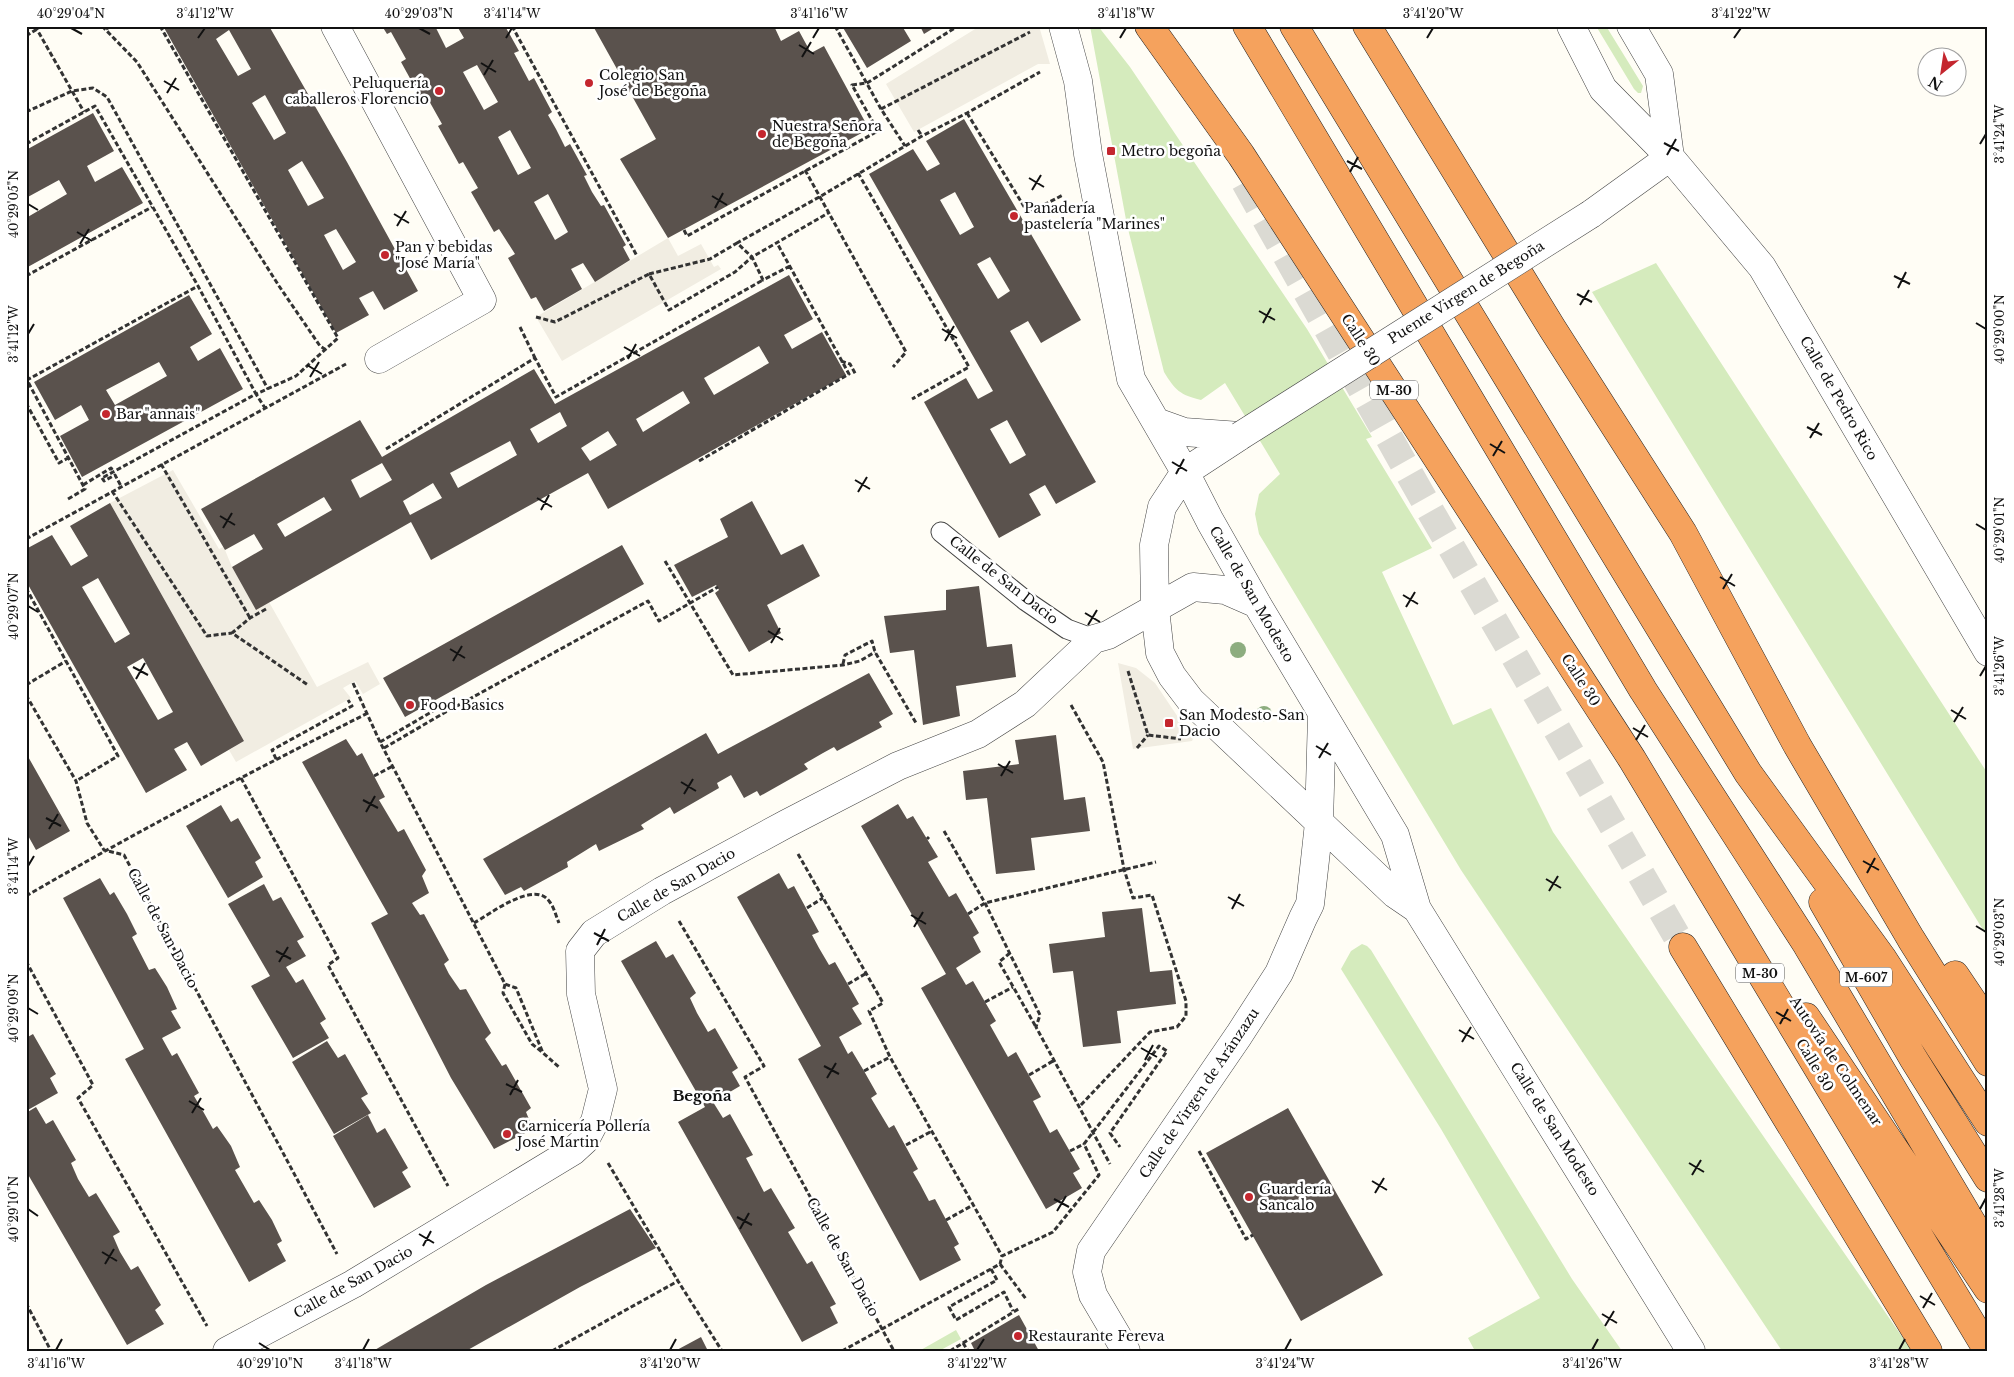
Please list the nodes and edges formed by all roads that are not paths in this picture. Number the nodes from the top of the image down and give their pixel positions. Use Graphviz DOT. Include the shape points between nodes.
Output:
graph roads {
  1 [pos="335,26"];
  2 [pos="1063,26"];
  3 [pos="1149,26"];
  4 [pos="1247,26"];
  5 [pos="1294,26"];
  6 [pos="1367,26"];
  7 [pos="1571,26"];
  8 [pos="1631,26"];
  9 [pos="1670,157"];
  10 [pos="367,360"];
  11 [pos="1156,422"];
  12 [pos="1240,436"];
  13 [pos="1185,472"];
  14 [pos="941,532"];
  15 [pos="1257,604"];
  16 [pos="1155,609"];
  17 [pos="1094,639"];
  18 [pos="1988,652"];
  19 [pos="1322,715"];
  20 [pos="1797,745"];
  21 [pos="1632,759"];
  22 [pos="1748,773"];
  23 [pos="1319,823"];
  24 [pos="1417,908"];
  25 [pos="1683,947"];
  26 [pos="1988,1024"];
  27 [pos="1988,1062"];
  28 [pos="1988,1122"];
  29 [pos="1988,1178"];
  30 [pos="1988,1250"];
  31 [pos="1988,1289"];
  32 [pos="219,1342"];
  33 [pos="1126,1351"];
  34 [pos="1691,1351"];
  35 [pos="1928,1351"];
  36 [pos="1988,1351"];
  1 -- 10 [label="street" via="482,300"];
  2 -- 11 [label="street, Calle de San Modesto" via="1078,80 1088,154 1131,379"];
  3 -- 21 [label="highway, Calle 30 / M-30" via="1241,155"];
  4 -- 30 [label="highway" via="1643,690 1807,946"];
  5 -- 22 [label="highway"];
  6 -- 20 [label="highway" via="1552,328 1683,533"];
  7 -- 9 [label="street, Calle de Pedro Rico" via="1603,89"];
  8 -- 9 [label="street" via="1659,74"];
  9 -- 12 [label="street, Puente Virgen de Begoña, bridge" via="1591,214"];
  9 -- 18 [label="street, Calle de Pedro Rico" via="1762,267"];
  11 -- 12 [label="street" via="1184,432"];
  11 -- 13 [label="street, Calle de San Modesto"];
  12 -- 13 [label="street, Puente Virgen de Begoña"];
  13 -- 15 [label="street, Calle de San Modesto"];
  13 -- 16 [label="street, Calle de San Modesto" via="1162,507 1154,545"];
  14 -- 17 [label="lane, Calle de San Dacio" via="1026,601 1067,629"];
  15 -- 16 [label="street, Calle de San Dacio" via="1225,590 1193,587"];
  15 -- 19 [label="street, Calle de San Modesto"];
  16 -- 17 [label="street, Calle de San Dacio"];
  16 -- 23 [label="street, Calle de San Modesto" via="1160,653 1191,701"];
  17 -- 32 [label="street, Calle de San Dacio" via="1025,704 978,734 898,766 662,891 594,933 580,951 581,994 603,1089 595,1120 585,1140 573,1151 353,1284"];
  19 -- 23 [label="street"];
  19 -- 24 [label="street, Calle de San Modesto" via="1395,835"];
  20 -- 26 [label="highway"];
  20 -- 27 [label="highway"];
  21 -- 31 [label="highway, Autovía de Colmenar"];
  21 -- 36 [label="highway, Calle 30 / M-30"];
  22 -- 28 [label="highway" via="1883,959"];
  22 -- 29 [label="highway, M-607" via="1913,1058"];
  23 -- 24 [label="street, Calle de San Modesto" via="1395,894"];
  23 -- 33 [label="street, Calle de Virgen de Aránzazu" via="1310,904 1279,973 1091,1251 1087,1272 1093,1295"];
  24 -- 34 [label="street, Calle de San Modesto"];
  25 -- 35 [label="highway"];
}
